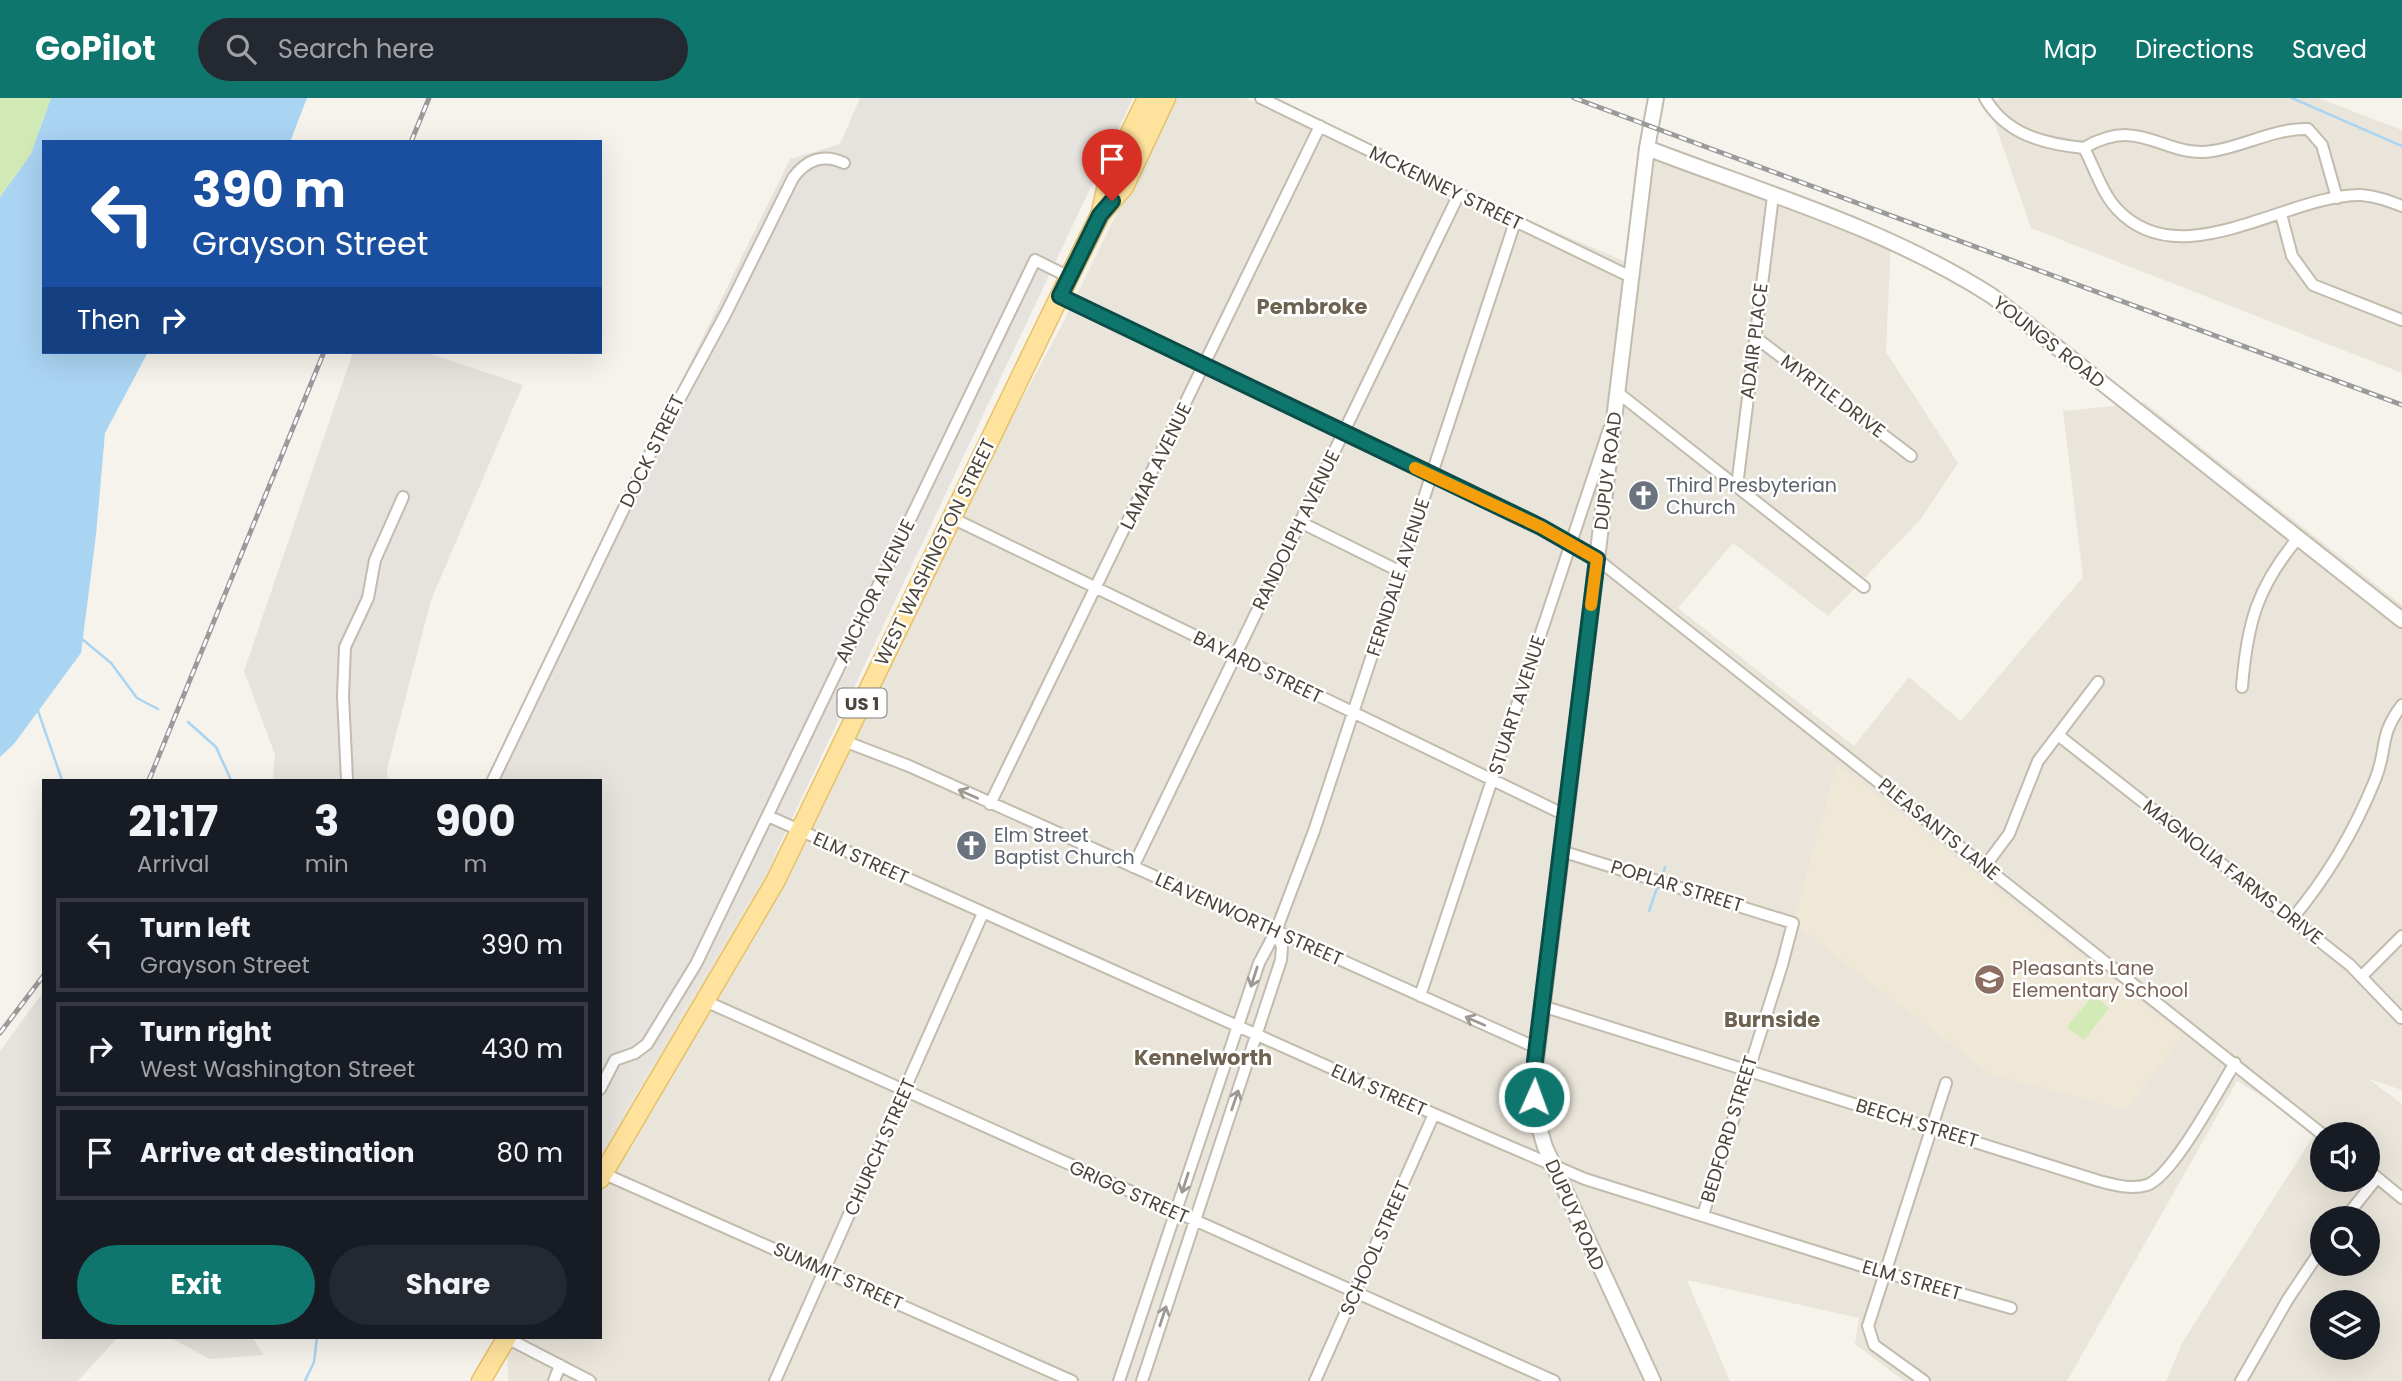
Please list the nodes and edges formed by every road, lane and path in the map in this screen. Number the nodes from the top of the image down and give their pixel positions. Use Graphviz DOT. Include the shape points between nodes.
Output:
graph roads {
  1 [pos="1147,98"];
  2 [pos="1167,98"];
  3 [pos="1261,98"];
  4 [pos="1657,98"];
  5 [pos="1985,98"];
  6 [pos="1320,126"];
  7 [pos="1647,148"];
  8 [pos="2084,148"];
  9 [pos="844,163"];
  10 [pos="1459,194"];
  11 [pos="1773,196"];
  12 [pos="2336,198"];
  13 [pos="2402,206"];
  14 [pos="2281,214"];
  15 [pos="1100,215"];
  16 [pos="1515,222"];
  17 [pos="1069,277"];
  18 [pos="1631,277"];
  19 [pos="1060,296"];
  20 [pos="2402,320"];
  21 [pos="1755,337"];
  22 [pos="1204,365"];
  23 [pos="1617,392"];
  24 [pos="1615,413"];
  25 [pos="1343,434"];
  26 [pos="1911,456"];
  27 [pos="1431,476"];
  28 [pos="1737,486"];
  29 [pos="403,497"];
  30 [pos="952,518"];
  31 [pos="1300,522"];
  32 [pos="2298,538"];
  33 [pos="1570,542"];
  34 [pos="1597,559"];
  35 [pos="1399,571"];
  36 [pos="1864,587"];
  37 [pos="1096,589"];
  38 [pos="2402,620"];
  39 [pos="1235,656"];
  40 [pos="2098,682"];
  41 [pos="2242,687"];
  42 [pos="2402,705"];
  43 [pos="1352,712"];
  44 [pos="2398,718"];
  45 [pos="2058,735"];
  46 [pos="844,741"];
  47 [pos="347,779"];
  48 [pos="493,779"];
  49 [pos="1492,780"];
  50 [pos="990,804"];
  51 [pos="1566,815"];
  52 [pos="768,816"];
  53 [pos="800,830"];
  54 [pos="1561,851"];
  55 [pos="1985,866"];
  56 [pos="1133,867"];
  57 [pos="983,913"];
  58 [pos="2292,919"];
  59 [pos="1793,923"];
  60 [pos="1276,931"];
  61 [pos="2402,936"];
  62 [pos="2362,976"];
  63 [pos="1420,996"];
  64 [pos="705,1001"];
  65 [pos="1542,1006"];
  66 [pos="2401,1018"];
  67 [pos="1238,1025"];
  68 [pos="1257,1034"];
  69 [pos="1537,1048"];
  70 [pos="2235,1063"];
  71 [pos="1748,1069"];
  72 [pos="1946,1083"];
  73 [pos="602,1085"];
  74 [pos="905,1091"];
  75 [pos="1434,1114"];
  76 [pos="2310,1124"];
  77 [pos="1933,1128"];
  78 [pos="1553,1166"];
  79 [pos="602,1173"];
  80 [pos="602,1175"];
  81 [pos="2380,1180"];
  82 [pos="2402,1198"];
  83 [pos="1175,1213"];
  84 [pos="1703,1215"];
  85 [pos="1195,1221"];
  86 [pos="2310,1266"];
  87 [pos="825,1270"];
  88 [pos="1887,1273"];
  89 [pos="1355,1292"];
  90 [pos="2011,1308"];
  91 [pos="506,1339"];
  92 [pos="509,1339"];
  93 [pos="560,1365"];
  94 [pos="481,1381"];
  95 [pos="554,1381"];
  96 [pos="590,1381"];
  97 [pos="775,1381"];
  98 [pos="1072,1381"];
  99 [pos="1119,1381"];
  100 [pos="1142,1381"];
  101 [pos="1315,1381"];
  102 [pos="1554,1381"];
  103 [pos="1653,1381"];
  104 [pos="1924,1381"];
  105 [pos="2241,1381"];
  1 -- 15 [label="main road, WEST WASHINGTON STREET / US 1" via="1109,176"];
  2 -- 15 [label="main road, WEST WASHINGTON STREET / US 1" via="1124,187"];
  3 -- 6 [label="street, MCKENNEY STREET"];
  4 -- 7 [label="street, DUPUY ROAD"];
  5 -- 8 [label="street" via="2022,134 2048,144"];
  6 -- 10 [label="street, MCKENNEY STREET"];
  6 -- 22 [label="street, LAMAR AVENUE"];
  7 -- 11 [label="street, YOUNGS ROAD"];
  7 -- 18 [label="street, DUPUY ROAD"];
  8 -- 12 [label="street" via="2104,136 2131,135 2188,152 2213,151 2293,129 2308,130 2322,145"];
  8 -- 14 [label="street" via="2118,210 2158,232 2201,235"];
  9 -- 48 [label="street, DOCK STREET" via="817,159 793,178 652,450"];
  10 -- 16 [label="street, MCKENNEY STREET"];
  10 -- 25 [label="street, RANDOLPH AVENUE"];
  11 -- 21 [label="street, ADAIR PLACE"];
  11 -- 32 [label="street, YOUNGS ROAD" via="1891,239 1992,296"];
  12 -- 13 [label="street" via="2375,197"];
  12 -- 14 [label="street"];
  14 -- 20 [label="street" via="2292,256 2313,285"];
  15 -- 17 [label="main road, WEST WASHINGTON STREET / US 1"];
  16 -- 18 [label="street, MCKENNEY STREET"];
  16 -- 27 [label="street, FERNDALE AVENUE"];
  17 -- 19 [label="main road, WEST WASHINGTON STREET / US 1"];
  17 -- 52 [label="street, ANCHOR AVENUE" via="1035,260"];
  18 -- 23 [label="street, DUPUY ROAD"];
  19 -- 22 [label="street, PLEASANTS LANE"];
  19 -- 30 [label="main road, WEST WASHINGTON STREET / US 1"];
  21 -- 26 [label="street, MYRTLE DRIVE"];
  21 -- 28 [label="street, ADAIR PLACE"];
  22 -- 25 [label="street, PLEASANTS LANE"];
  22 -- 37 [label="street, LAMAR AVENUE"];
  23 -- 24 [label="street, DUPUY ROAD"];
  23 -- 28 [label="street"];
  24 -- 33 [label="street, STUART AVENUE"];
  24 -- 34 [label="street, DUPUY ROAD"];
  25 -- 27 [label="street, PLEASANTS LANE"];
  25 -- 31 [label="street, RANDOLPH AVENUE"];
  27 -- 33 [label="street, PLEASANTS LANE"];
  27 -- 35 [label="street, FERNDALE AVENUE"];
  28 -- 36 [label="street"];
  29 -- 47 [label="street" via="375,561 368,598 345,647"];
  30 -- 37 [label="street, BAYARD STREET"];
  30 -- 46 [label="main road, WEST WASHINGTON STREET / US 1"];
  31 -- 35 [label="street"];
  31 -- 39 [label="street, RANDOLPH AVENUE"];
  32 -- 38 [label="street, YOUNGS ROAD"];
  32 -- 41 [label="street" via="2269,576 2255,607 2245,643"];
  33 -- 34 [label="street, PLEASANTS LANE"];
  33 -- 49 [label="street, STUART AVENUE"];
  34 -- 51 [label="street, DUPUY ROAD"];
  34 -- 55 [label="street, PLEASANTS LANE"];
  35 -- 43 [label="street, FERNDALE AVENUE"];
  37 -- 39 [label="street, BAYARD STREET"];
  37 -- 50 [label="street, LAMAR AVENUE"];
  39 -- 43 [label="street, BAYARD STREET"];
  39 -- 56 [label="street, RANDOLPH AVENUE"];
  40 -- 45 [label="street"];
  42 -- 44 [label="street"];
  43 -- 49 [label="street, BAYARD STREET"];
  43 -- 60 [label="street, FERNDALE AVENUE"];
  44 -- 58 [label="street" via="2382,742 2377,777 2346,844"];
  45 -- 55 [label="street" via="2034,770 2009,834"];
  45 -- 58 [label="street, MAGNOLIA FARMS DRIVE"];
  50 -- 46 [label="street, LEAVENWORTH STREET, one-way"];
  46 -- 53 [label="main road, WEST WASHINGTON STREET / US 1"];
  49 -- 51 [label="street, BAYARD STREET"];
  49 -- 63 [label="street, STUART AVENUE"];
  50 -- 56 [label="street, LEAVENWORTH STREET"];
  51 -- 54 [label="street, DUPUY ROAD"];
  52 -- 53 [label="street, ELM STREET"];
  52 -- 73 [label="street, ANCHOR AVENUE" via="680,994 647,1044 635,1054 615,1060"];
  53 -- 57 [label="street, ELM STREET"];
  53 -- 64 [label="main road, WEST WASHINGTON STREET / US 1"];
  54 -- 59 [label="street, POPLAR STREET"];
  54 -- 65 [label="street, DUPUY ROAD"];
  55 -- 70 [label="street, PLEASANTS LANE"];
  56 -- 60 [label="street, LEAVENWORTH STREET"];
  57 -- 67 [label="street, ELM STREET"];
  57 -- 74 [label="street, CHURCH STREET"];
  58 -- 62 [label="street, MAGNOLIA FARMS DRIVE"];
  59 -- 71 [label="street, BEDFORD STREET"];
  60 -- 63 [label="street, LEAVENWORTH STREET"];
  60 -- 67 [label="street, FERNDALE AVENUE, one-way" via="1259,963"];
  60 -- 68 [label="street, FERNDALE AVENUE" via="1281,960"];
  61 -- 62 [label="street"];
  62 -- 66 [label="street, MAGNOLIA FARMS DRIVE"];
  69 -- 63 [label="street, LEAVENWORTH STREET, one-way"];
  64 -- 74 [label="street, GRIGG STREET"];
  64 -- 79 [label="main road, WEST WASHINGTON STREET / US 1"];
  65 -- 69 [label="street, DUPUY ROAD"];
  65 -- 71 [label="street, BEECH STREET"];
  67 -- 68 [label="street, ELM STREET"];
  67 -- 83 [label="street, FERNDALE AVENUE, one-way"];
  68 -- 75 [label="street, ELM STREET"];
  85 -- 68 [label="street, FERNDALE AVENUE, one-way"];
  69 -- 78 [label="street, DUPUY ROAD" via="1537,1120"];
  70 -- 76 [label="street, PLEASANTS LANE"];
  70 -- 77 [label="street, BEECH STREET" via="2169,1168 2134,1188"];
  71 -- 77 [label="street, BEECH STREET"];
  71 -- 84 [label="street, BEDFORD STREET"];
  72 -- 77 [label="street"];
  74 -- 83 [label="street, GRIGG STREET"];
  74 -- 87 [label="street, CHURCH STREET"];
  75 -- 78 [label="street, ELM STREET"];
  75 -- 89 [label="street, SCHOOL STREET"];
  77 -- 88 [label="street"];
  78 -- 84 [label="street, ELM STREET"];
  78 -- 103 [label="street, DUPUY ROAD"];
  80 -- 87 [label="street, SUMMIT STREET"];
  81 -- 82 [label="street"];
  83 -- 85 [label="street, GRIGG STREET"];
  83 -- 99 [label="street, FERNDALE AVENUE"];
  84 -- 88 [label="street, ELM STREET"];
  85 -- 89 [label="street, GRIGG STREET"];
  100 -- 85 [label="street, FERNDALE AVENUE, one-way"];
  86 -- 105 [label="street"];
  87 -- 97 [label="street, CHURCH STREET"];
  87 -- 98 [label="street, SUMMIT STREET"];
  88 -- 90 [label="street, ELM STREET"];
  88 -- 104 [label="street" via="1868,1334 1874,1345"];
  89 -- 101 [label="street, SCHOOL STREET"];
  89 -- 102 [label="street, GRIGG STREET"];
  91 -- 94 [label="main road"];
  92 -- 93 [label="street"];
  93 -- 95 [label="street"];
  93 -- 96 [label="street"];
}
